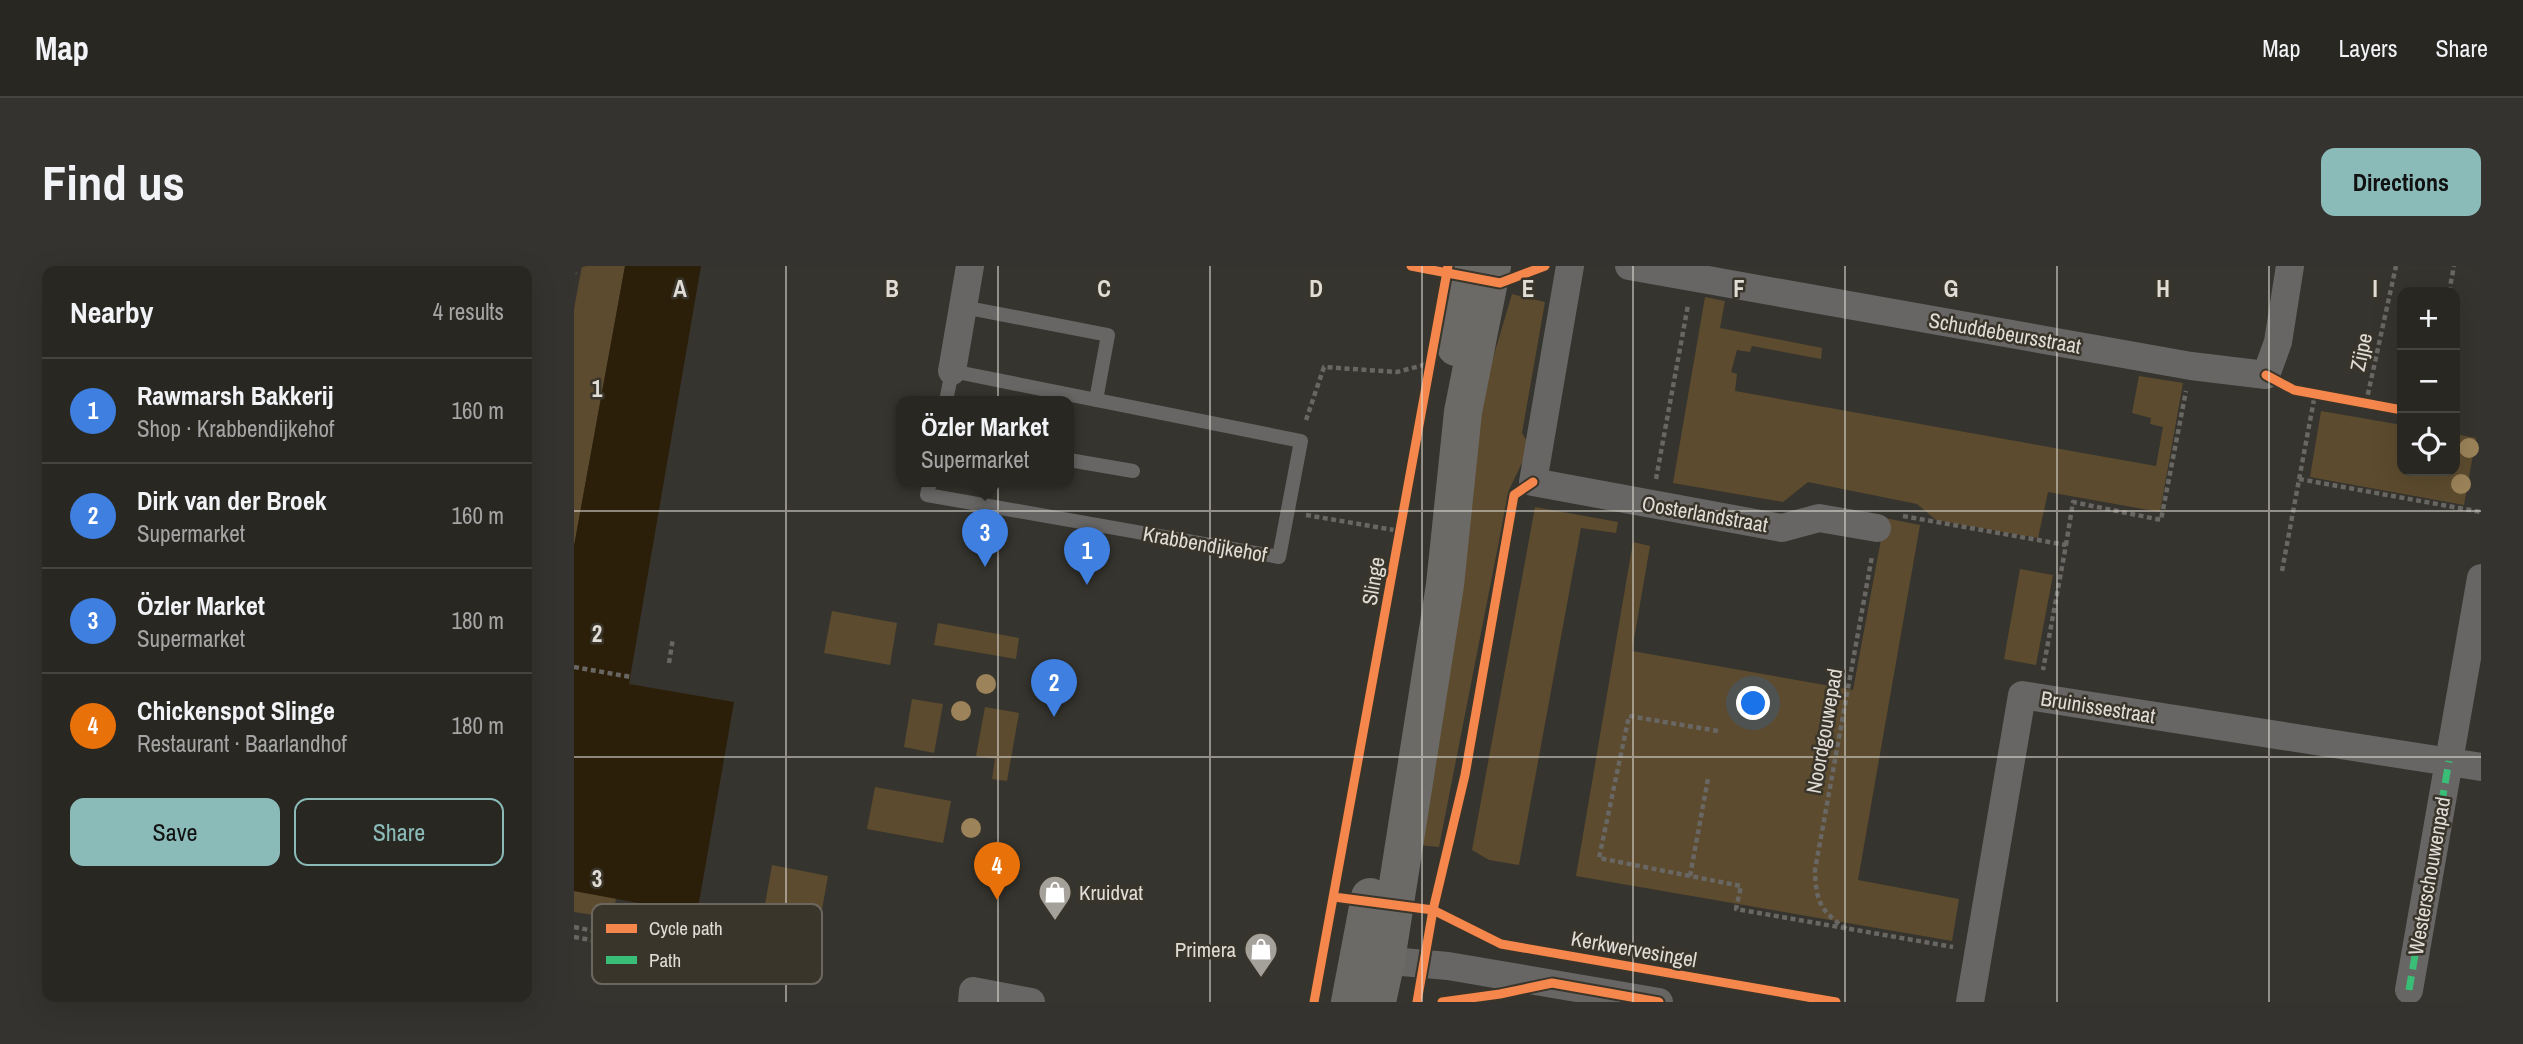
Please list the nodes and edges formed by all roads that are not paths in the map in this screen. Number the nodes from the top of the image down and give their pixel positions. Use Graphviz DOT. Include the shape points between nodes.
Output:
graph roads {
  1 [pos="970,266"];
  2 [pos="1464,266"];
  3 [pos="1492,266"];
  4 [pos="1570,266"];
  5 [pos="1629,266"];
  6 [pos="2290,266"];
  7 [pos="963,307"];
  8 [pos="952,371"];
  9 [pos="947,396"];
  10 [pos="1096,400"];
  11 [pos="1074,461"];
  12 [pos="1133,471"];
  13 [pos="929,487"];
  14 [pos="1877,527"];
  15 [pos="2481,578"];
  16 [pos="2449,761"];
  17 [pos="2481,767"];
  18 [pos="1372,959"];
  19 [pos="2409,990"];
  20 [pos="972,1002"];
  21 [pos="1031,1002"];
  22 [pos="1350,1002"];
  23 [pos="1377,1002"];
  24 [pos="1660,1002"];
  25 [pos="1970,1002"];
  1 -- 7 [label="street"];
  2 -- 18 [label="street" via="1426,584"];
  3 -- 18 [label="street" via="1463,412 1445,585"];
  4 -- 14 [label="street, Oosterlandstraat" via="1533,482 1782,527 1819,518"];
  5 -- 6 [label="street, Schuddebeursstraat" via="2191,366 2266,375 2278,342"];
  7 -- 8 [label="street"];
  7 -- 10 [label="lane" via="1108,335"];
  8 -- 9 [label="lane"];
  8 -- 10 [label="lane, Krabbendijkehof"];
  10 -- 13 [label="lane, Krabbendijkehof" via="1301,441 1279,556 928,495"];
  11 -- 12 [label="lane"];
  15 -- 16 [label="street, Westerschouwenpad"];
  16 -- 17 [label="street, Bruinissestraat"];
  16 -- 19 [label="street, Westerschouwenpad"];
  16 -- 25 [label="street, Bruinissestraat" via="2022,695"];
  18 -- 22 [label="street"];
  18 -- 23 [label="street"];
  18 -- 24 [label="street" via="1448,966"];
  20 -- 21 [label="street" via="974,991"];
}
